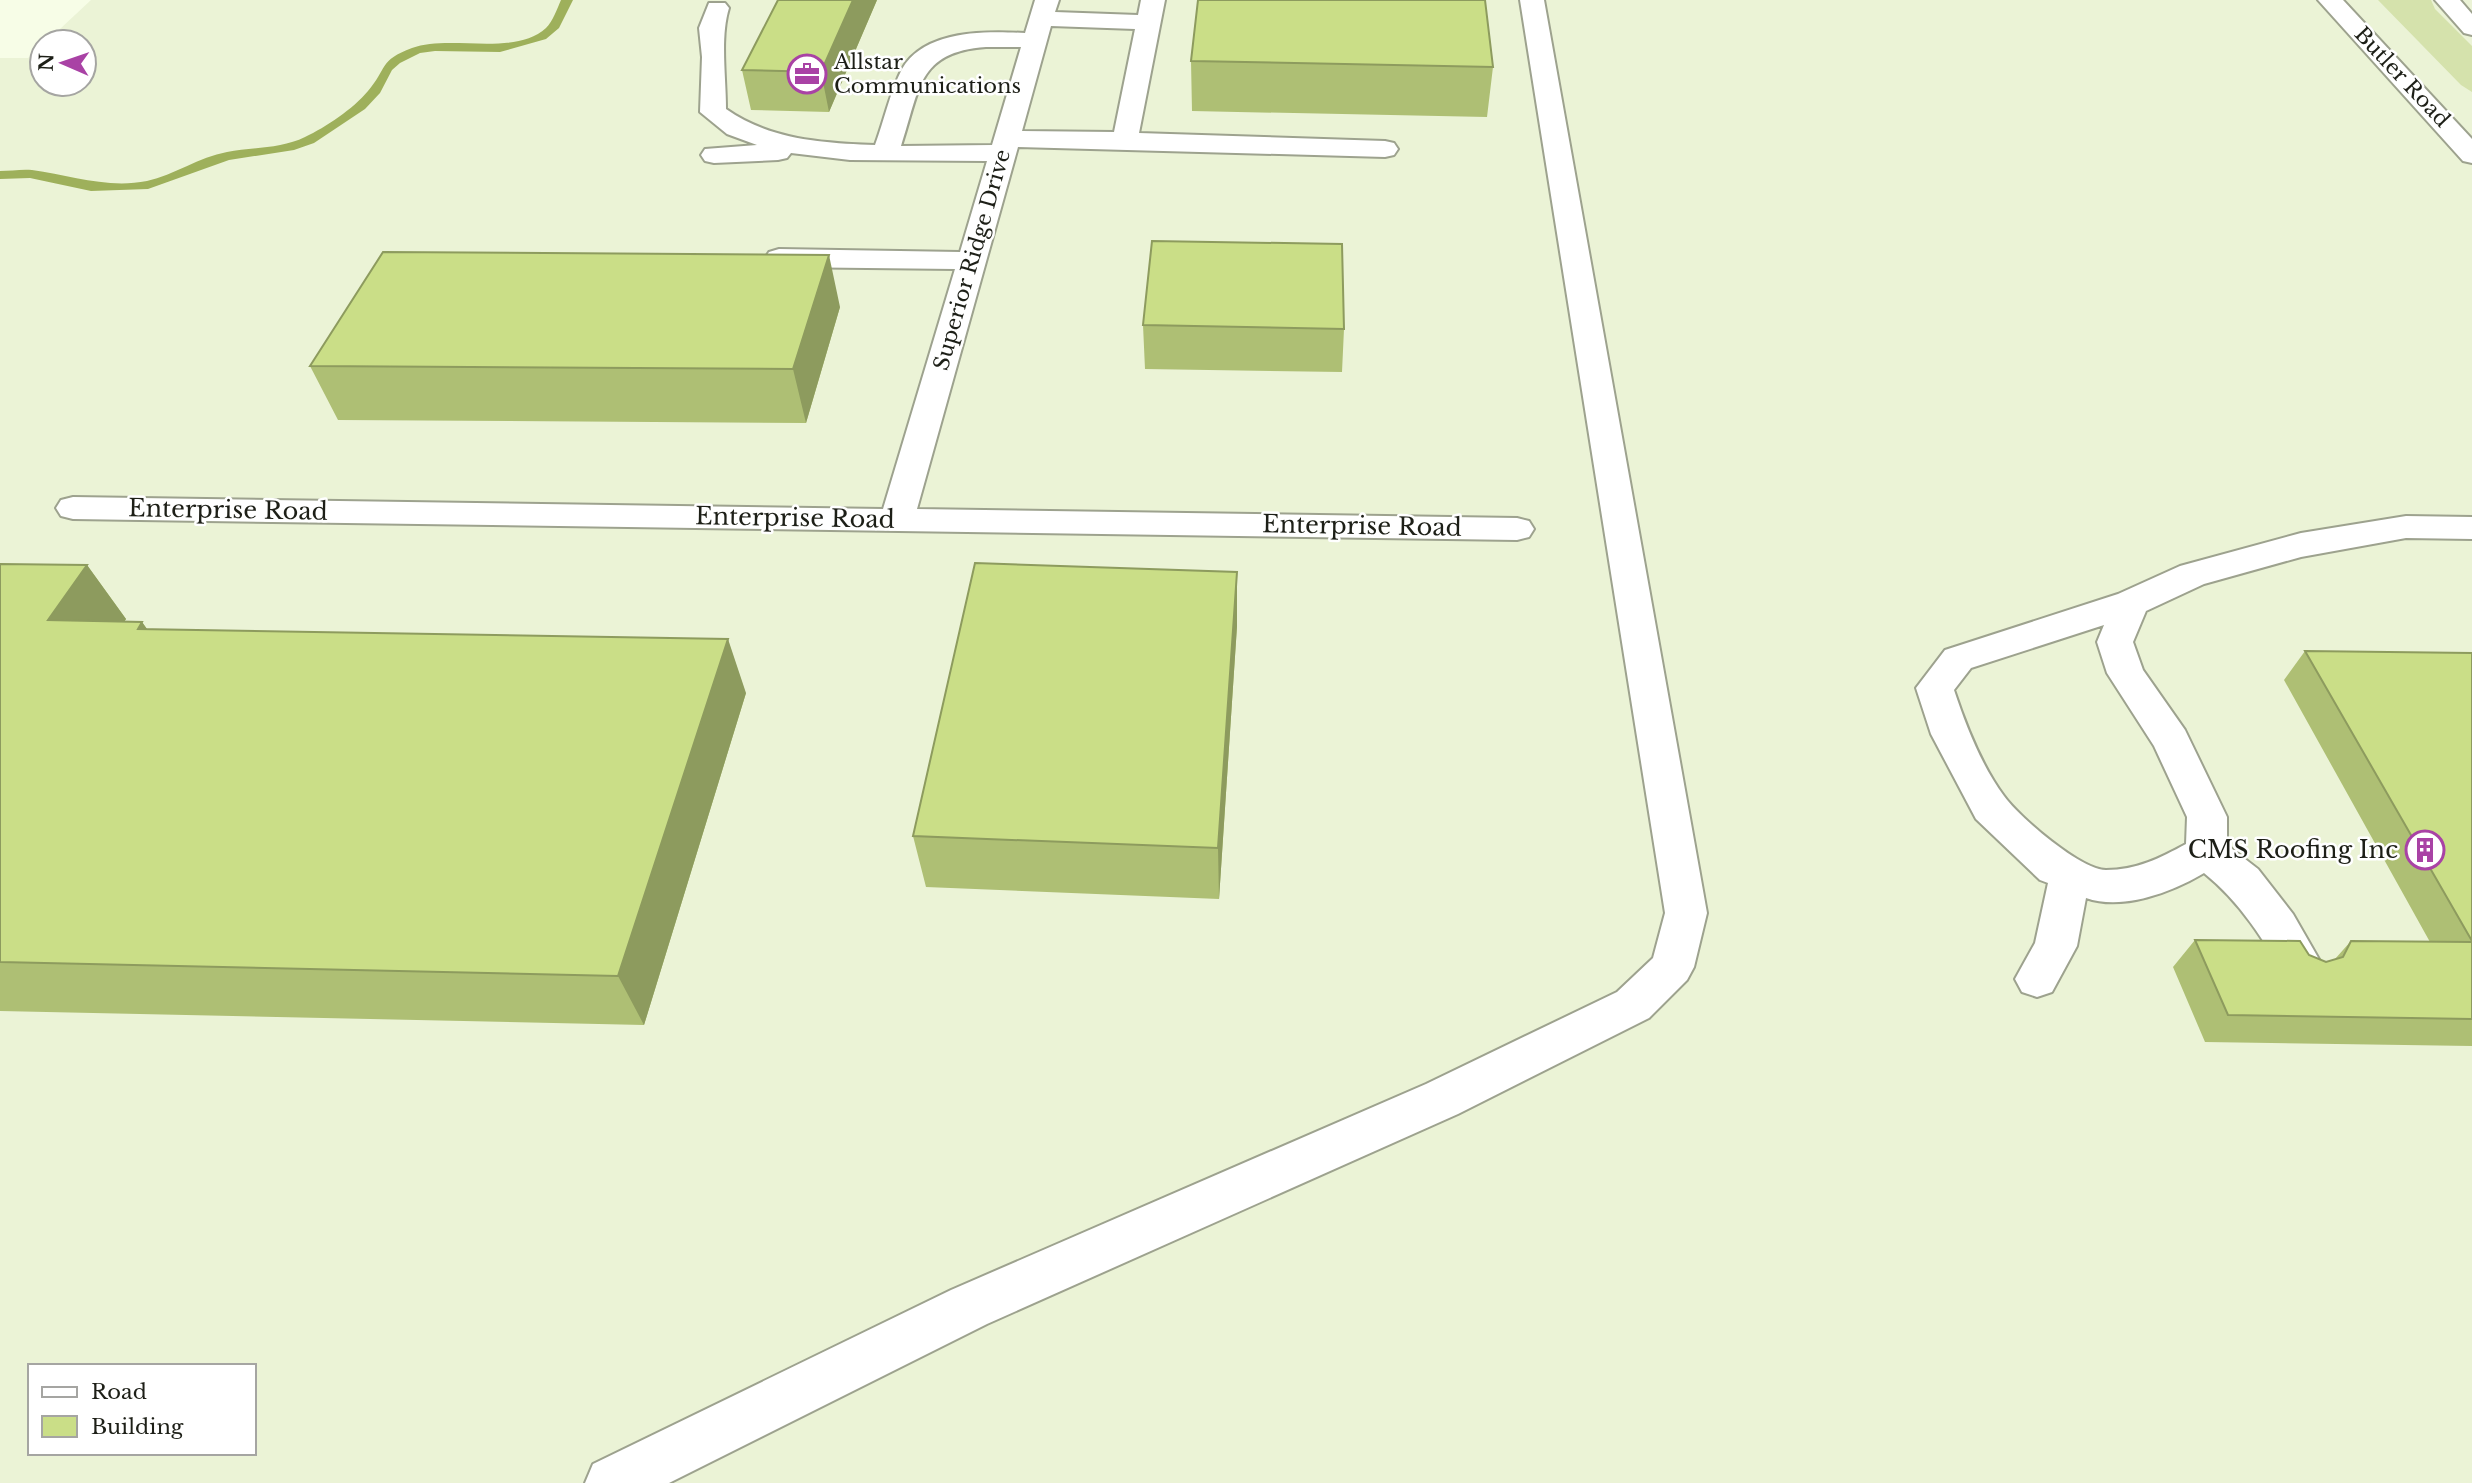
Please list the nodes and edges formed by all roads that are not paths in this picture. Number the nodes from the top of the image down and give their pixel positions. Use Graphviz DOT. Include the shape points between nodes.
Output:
graph roads {
  1 [pos="1532,0"];
  2 [pos="2330,0"];
  3 [pos="2446,0"];
  4 [pos="717,8"];
  5 [pos="1151,11"];
  6 [pos="1041,20"];
  7 [pos="2472,28"];
  8 [pos="2441,119"];
  9 [pos="2472,120"];
  10 [pos="1125,140"];
  11 [pos="1005,146"];
  12 [pos="1385,149"];
  13 [pos="838,151"];
  14 [pos="886,152"];
  15 [pos="714,155"];
  16 [pos="2472,155"];
  17 [pos="754,258"];
  18 [pos="971,261"];
  19 [pos="73,508"];
  20 [pos="897,520"];
  21 [pos="2472,528"];
  22 [pos="1517,529"];
  23 [pos="2131,603"];
  24 [pos="2206,852"];
  25 [pos="2070,874"];
  26 [pos="2302,968"];
  27 [pos="2037,979"];
  28 [pos="612,1483"];
  1 -- 28 [label="street" via="1686,913 1672,967 1633,1005 1442,1099 969,1307"];
  2 -- 8 [label="street, Butler Road"];
  3 -- 7 [label="street"];
  4 -- 13 [label="street" via="711,28 713,112 741,133 766,141"];
  5 -- 6 [label="street"];
  5 -- 10 [label="street"];
  6 -- 11 [label="street, Superior Ridge Drive"];
  6 -- 14 [label="street" via="994,38 961,42 919,62"];
  8 -- 9 [label="street"];
  8 -- 16 [label="street, Butler Road"];
  10 -- 11 [label="street"];
  10 -- 12 [label="street"];
  11 -- 14 [label="street"];
  11 -- 18 [label="street, Superior Ridge Drive"];
  13 -- 14 [label="street"];
  13 -- 15 [label="street"];
  17 -- 18 [label="street"];
  18 -- 20 [label="street, Superior Ridge Drive"];
  19 -- 20 [label="street, Enterprise Road"];
  20 -- 22 [label="street, Enterprise Road"];
  21 -- 23 [label="street" via="2406,527 2301,545 2192,575"];
  23 -- 24 [label="street" via="2115,642 2126,673 2171,740 2207,817"];
  23 -- 25 [label="street" via="1958,659 1936,688 1950,734 1990,808 2055,868"];
  24 -- 25 [label="street" via="2161,878 2102,887"];
  24 -- 26 [label="street" via="2243,881 2278,926"];
  25 -- 27 [label="street" via="2056,946"];
}
